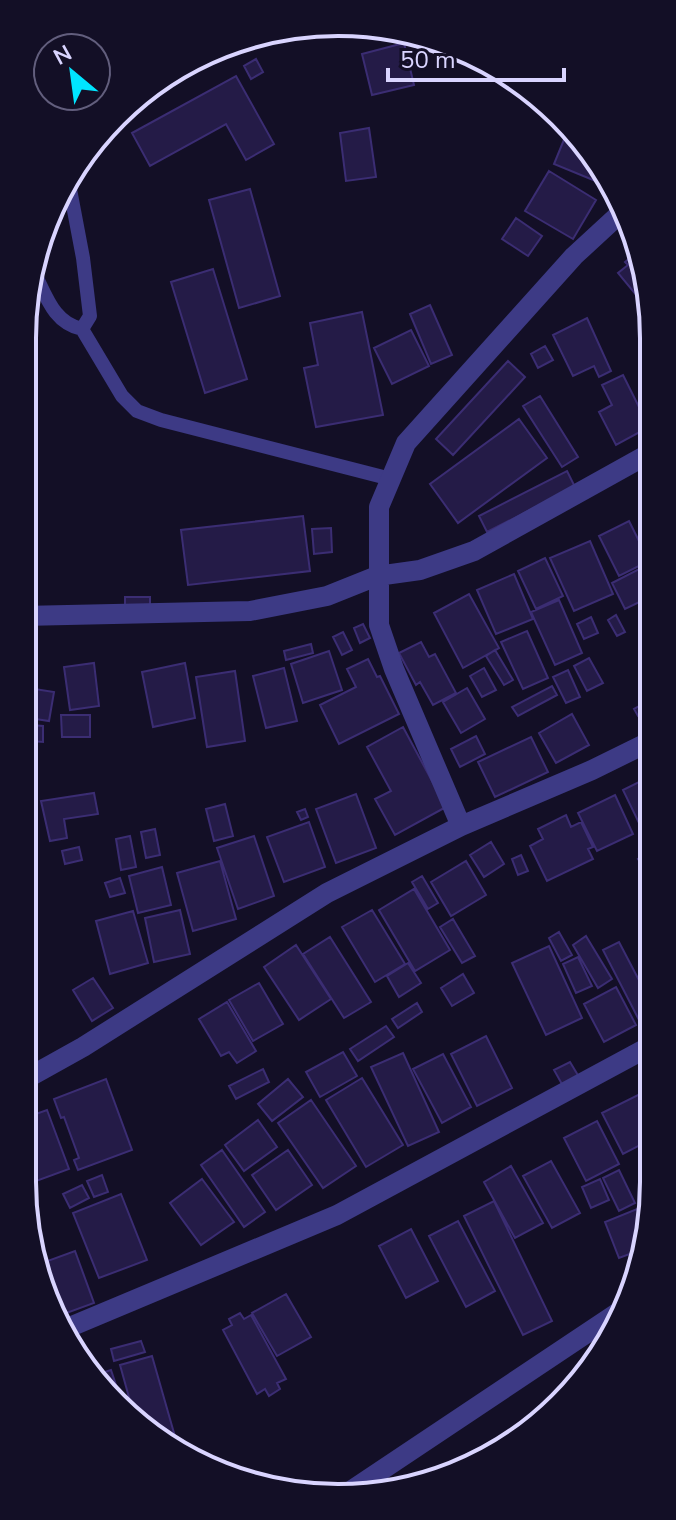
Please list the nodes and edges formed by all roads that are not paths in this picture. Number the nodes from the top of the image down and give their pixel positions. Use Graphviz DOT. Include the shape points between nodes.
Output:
graph roads {
  1 [pos="71,196"];
  2 [pos="615,218"];
  3 [pos="41,286"];
  4 [pos="82,329"];
  5 [pos="640,459"];
  6 [pos="391,479"];
  7 [pos="377,576"];
  8 [pos="36,616"];
  9 [pos="640,746"];
  10 [pos="461,826"];
  11 [pos="640,1052"];
  12 [pos="36,1073"];
  13 [pos="607,1320"];
  14 [pos="72,1326"];
  15 [pos="363,1482"];
  1 -- 4 [label="lane" via="90,316"];
  2 -- 6 [label="street" via="574,256 406,443"];
  3 -- 4 [label="lane" via="56,315"];
  4 -- 6 [label="lane" via="122,396 137,411"];
  5 -- 7 [label="street" via="474,551 420,570"];
  6 -- 7 [label="street" via="379,507"];
  7 -- 8 [label="street" via="327,596 250,611"];
  7 -- 10 [label="street" via="379,625"];
  9 -- 10 [label="street"];
  10 -- 12 [label="street" via="327,893"];
  11 -- 14 [label="street" via="337,1215"];
  13 -- 15 [label="street"];
}
